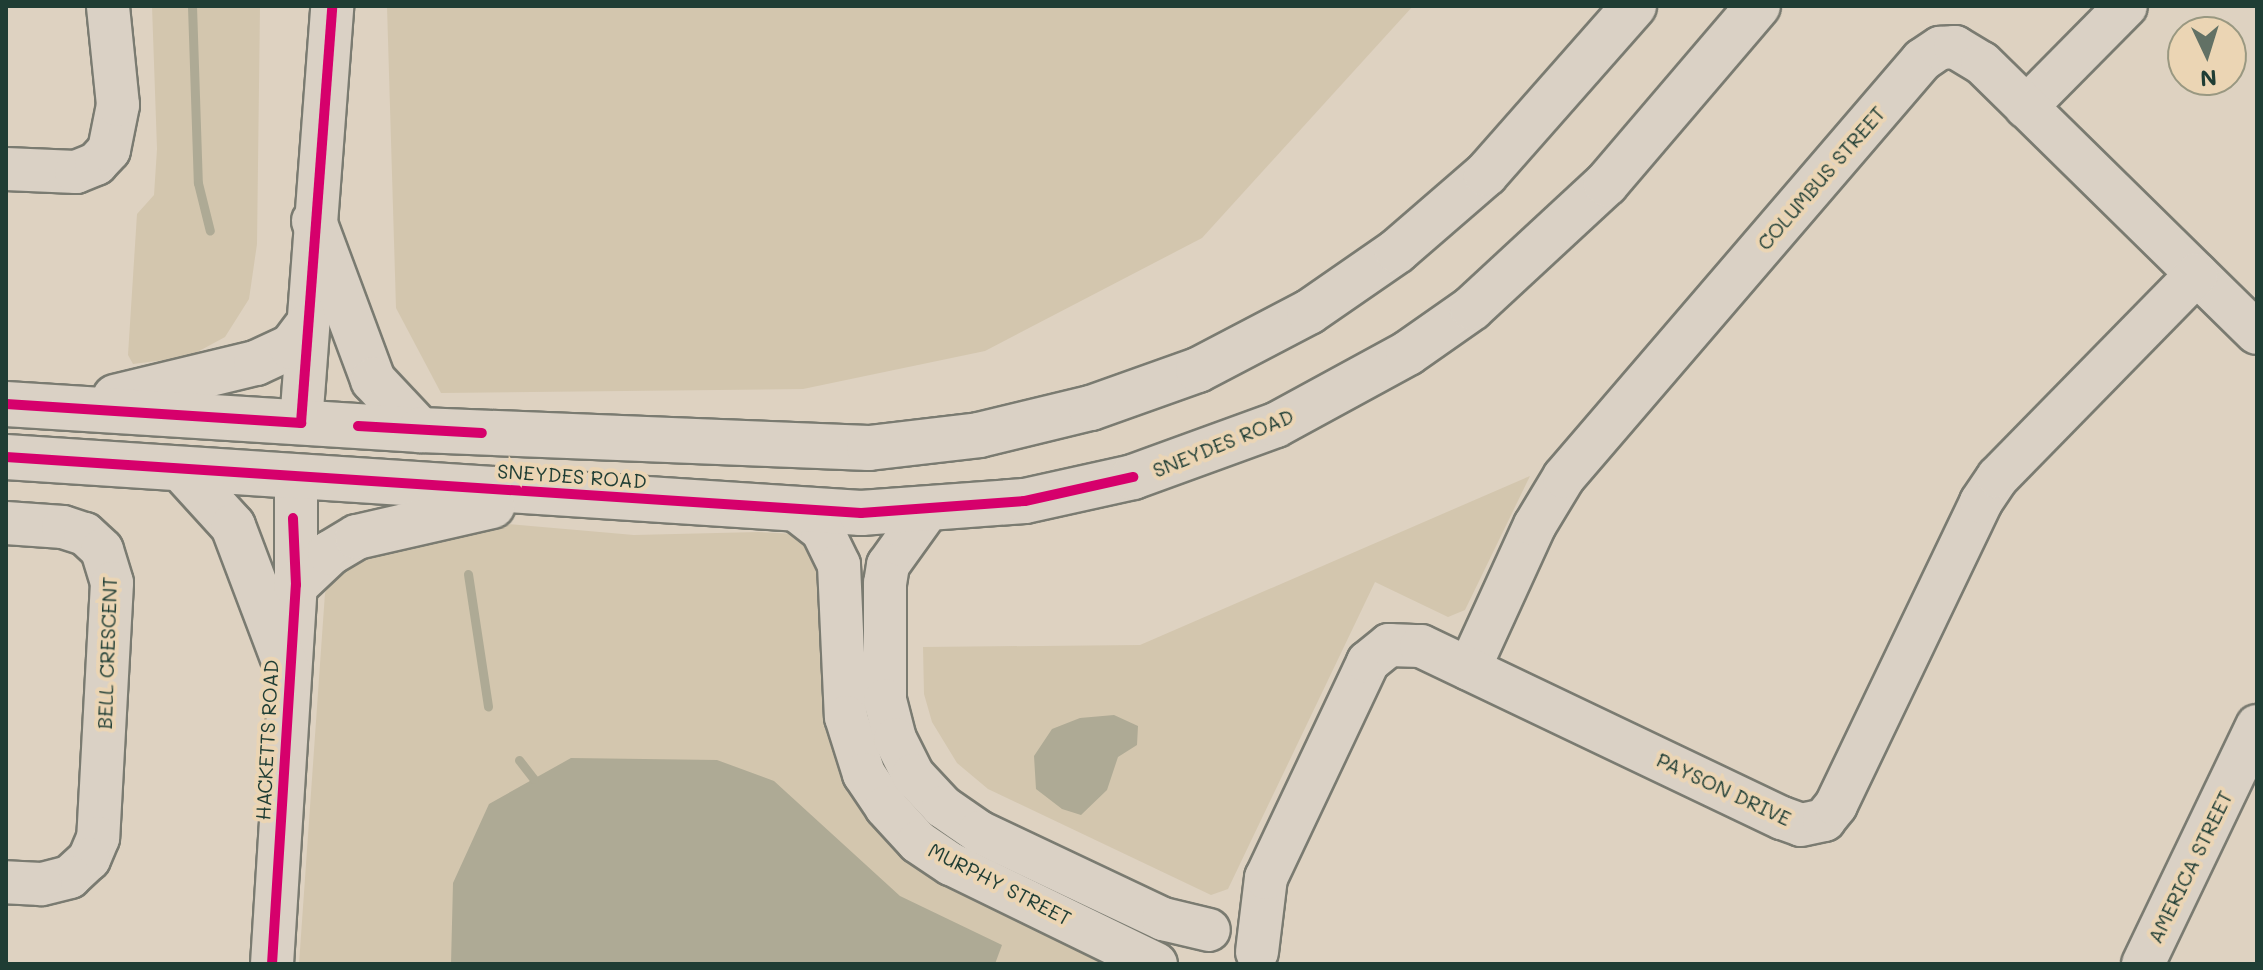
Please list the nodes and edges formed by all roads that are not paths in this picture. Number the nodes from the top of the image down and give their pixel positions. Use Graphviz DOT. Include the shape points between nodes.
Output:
graph roads {
  1 [pos="108,6"];
  2 [pos="332,6"];
  3 [pos="1634,6"];
  4 [pos="1758,6"];
  5 [pos="2126,6"];
  6 [pos="2026,107"];
  7 [pos="6,169"];
  8 [pos="314,221"];
  9 [pos="2197,274"];
  10 [pos="306,327"];
  11 [pos="2257,333"];
  12 [pos="6,404"];
  13 [pos="65,407"];
  14 [pos="301,423"];
  15 [pos="420,430"];
  16 [pos="6,457"];
  17 [pos="181,469"];
  18 [pos="296,478"];
  19 [pos="562,493"];
  20 [pos="796,510"];
  21 [pos="926,512"];
  22 [pos="6,523"];
  23 [pos="296,585"];
  24 [pos="1469,669"];
  25 [pos="289,674"];
  26 [pos="2257,726"];
  27 [pos="6,882"];
  28 [pos="1246,950"];
  29 [pos="272,964"];
  30 [pos="1156,964"];
  31 [pos="1180,964"];
  32 [pos="2143,964"];
  1 -- 7 [label="street" via="116,50 117,123 109,150 86,169"];
  2 -- 8 [label="street"];
  3 -- 15 [label="main road, SNEYDES ROAD" via="1486,174 1397,251 1309,312 1198,370 1091,408 979,435 869,448"];
  4 -- 21 [label="main road, SNEYDES ROAD" via="1606,184 1512,273 1408,353 1276,425 1133,477 1025,501"];
  5 -- 6 [label="street"];
  6 -- 9 [label="street, COLUMBUS STREET"];
  6 -- 24 [label="street, COLUMBUS STREET" via="1968,52 1947,46 1922,60 1564,477 1535,525"];
  8 -- 10 [label="street"];
  8 -- 15 [label="main road" via="373,380"];
  9 -- 11 [label="street, COLUMBUS STREET"];
  9 -- 24 [label="street, PAYSON DRIVE" via="1998,477 1824,820 1801,825 1782,818"];
  10 -- 13 [label="main road" via="291,347 256,363"];
  10 -- 14 [label="street"];
  12 -- 13 [label="main road, SNEYDES ROAD"];
  13 -- 14 [label="main road, SNEYDES ROAD"];
  14 -- 15 [label="main road, SNEYDES ROAD"];
  14 -- 18 [label="main road"];
  16 -- 17 [label="main road, SNEYDES ROAD"];
  17 -- 18 [label="main road, SNEYDES ROAD"];
  17 -- 25 [label="main road" via="233,526"];
  18 -- 19 [label="main road, SNEYDES ROAD"];
  18 -- 23 [label="street, HACKETTS ROAD"];
  19 -- 20 [label="main road, SNEYDES ROAD"];
  19 -- 23 [label="main road" via="357,537"];
  20 -- 21 [label="main road, SNEYDES ROAD"];
  20 -- 30 [label="street, MURPHY STREET" via="822,530 839,565 846,717 864,774 891,814 918,842 951,864"];
  21 -- 28 [label="street, MURPHY STREET" via="888,565 885,583 885,700 895,739 913,775 943,807 979,832 1163,919"];
  22 -- 27 [label="street, BELL CRESCENT" via="74,529 102,550 111,570 98,838 89,859 70,877 41,884"];
  23 -- 25 [label="street, HACKETTS ROAD"];
  24 -- 28 [label="street, PAYSON DRIVE" via="1410,642 1389,645 1374,655 1266,878"];
  25 -- 29 [label="street, HACKETTS ROAD"];
  26 -- 32 [label="street, AMERICA STREET"];
  28 -- 31 [label="street, PAYSON DRIVE" via="1191,942"];
}
